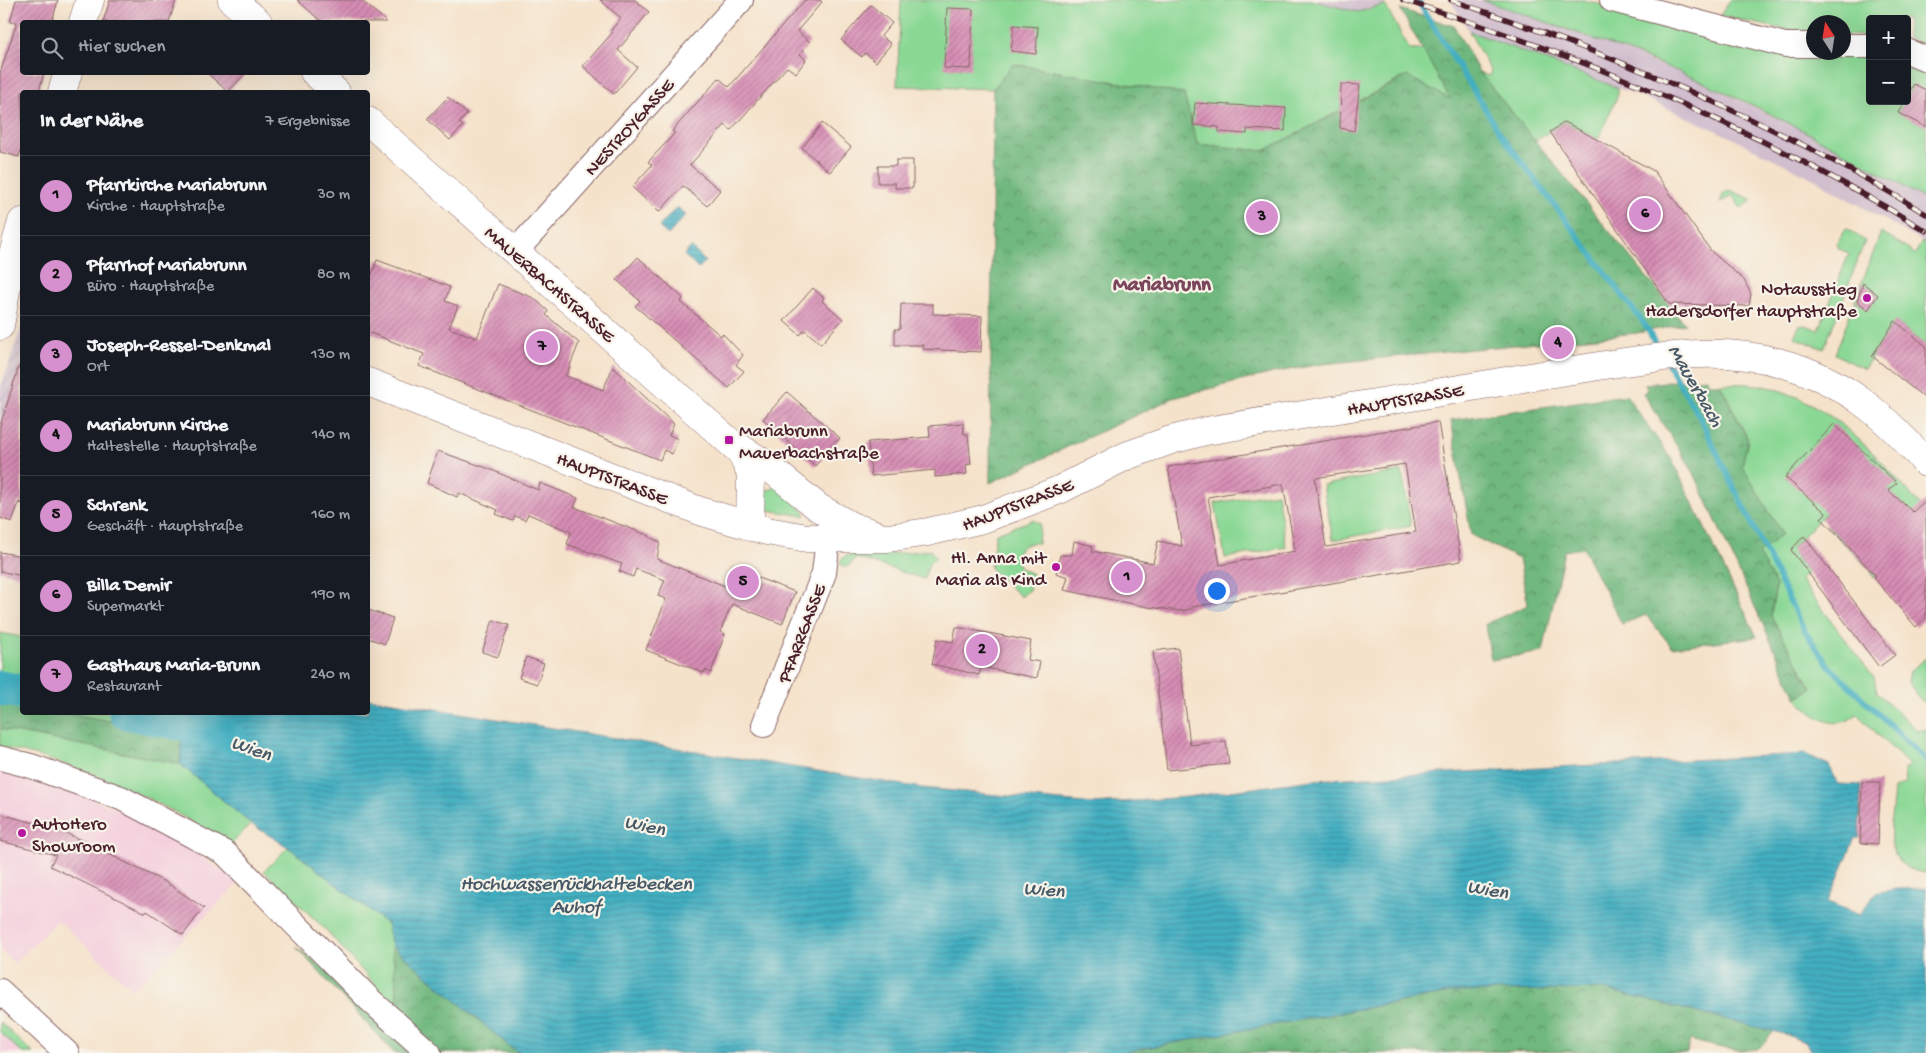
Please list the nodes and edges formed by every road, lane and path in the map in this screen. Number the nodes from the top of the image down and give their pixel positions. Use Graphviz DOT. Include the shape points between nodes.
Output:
graph roads {
  1 [pos="90,0"];
  2 [pos="232,0"];
  3 [pos="741,0"];
  4 [pos="1612,0"];
  5 [pos="84,20"];
  6 [pos="256,20"];
  7 [pos="1806,45"];
  8 [pos="1851,46"];
  9 [pos="1866,46"];
  10 [pos="1911,53"];
  11 [pos="1926,59"];
  12 [pos="67,75"];
  13 [pos="317,75"];
  14 [pos="63,90"];
  15 [pos="334,90"];
  16 [pos="370,122"];
  17 [pos="20,230"];
  18 [pos="515,252"];
  19 [pos="10,292"];
  20 [pos="0,326"];
  21 [pos="370,383"];
  22 [pos="734,445"];
  23 [pos="1926,463"];
  24 [pos="750,527"];
  25 [pos="832,529"];
  26 [pos="888,538"];
  27 [pos="764,725"];
  28 [pos="0,758"];
  29 [pos="0,991"];
  30 [pos="67,1053"];
  31 [pos="429,1053"];
  1 -- 5 [label="main road"];
  2 -- 6 [label="main road"];
  3 -- 18 [label="street, NESTROYGASSE"];
  4 -- 7 [label="street" via="1786,45"];
  8 -- 9 [label="street"];
  10 -- 11 [label="street"];
  12 -- 14 [label="main road"];
  13 -- 15 [label="main road"];
  16 -- 18 [label="main road, MAUERBACHSTRASSE"];
  17 -- 19 [label="main road" via="12,261"];
  18 -- 22 [label="main road, MAUERBACHSTRASSE"];
  19 -- 20 [label="main road"];
  21 -- 24 [label="main road, HAUPTSTRASSE" via="700,511"];
  22 -- 24 [label="main road, MAUERBACHSTRASSE" via="746,459 751,474"];
  22 -- 25 [label="main road, MAUERBACHSTRASSE" via="765,464 810,502"];
  23 -- 26 [label="main road, HAUPTSTRASSE" via="1900,433 1866,403 1825,380 1781,362 1736,355 1688,353 1206,431 1126,456 1059,490 983,519"];
  24 -- 25 [label="main road, HAUPTSTRASSE" via="783,535"];
  25 -- 26 [label="main road, MAUERBACHSTRASSE"];
  25 -- 27 [label="street, PFARRGASSE" via="824,572"];
  28 -- 31 [label="street" via="121,798 225,853 370,1000"];
  29 -- 30 [label="street"];
}
